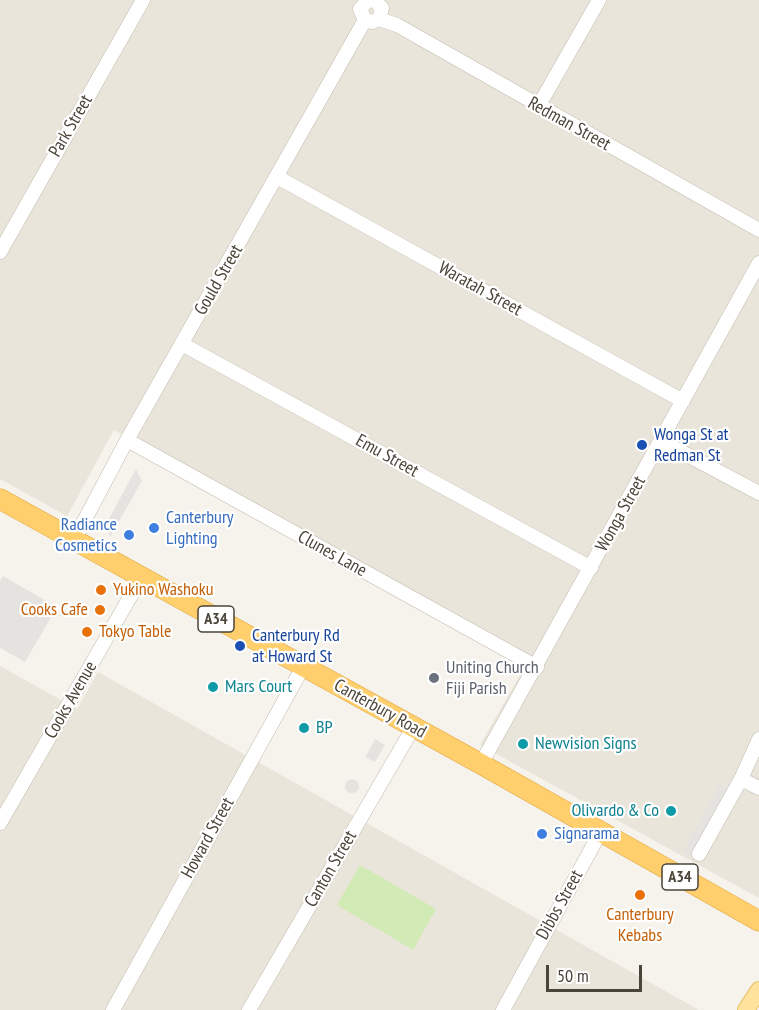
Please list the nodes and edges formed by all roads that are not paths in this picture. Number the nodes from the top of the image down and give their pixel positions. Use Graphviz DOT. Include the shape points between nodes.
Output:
graph roads {
  1 [pos="142,0"];
  2 [pos="599,0"];
  3 [pos="368,1"];
  4 [pos="372,20"];
  5 [pos="538,107"];
  6 [pos="278,177"];
  7 [pos="759,230"];
  8 [pos="0,252"];
  9 [pos="759,263"];
  10 [pos="753,288"];
  11 [pos="182,344"];
  12 [pos="683,401"];
  13 [pos="127,440"];
  14 [pos="661,441"];
  15 [pos="759,494"];
  16 [pos="0,499"];
  17 [pos="74,540"];
  18 [pos="591,568"];
  19 [pos="141,578"];
  20 [pos="303,667"];
  21 [pos="537,667"];
  22 [pos="413,728"];
  23 [pos="759,739"];
  24 [pos="482,764"];
  25 [pos="741,779"];
  26 [pos="759,788"];
  27 [pos="0,823"];
  28 [pos="600,832"];
  29 [pos="699,854"];
  30 [pos="759,921"];
  31 [pos="759,990"];
  32 [pos="113,1010"];
  33 [pos="249,1010"];
  34 [pos="503,1010"];
  35 [pos="746,1010"];
  1 -- 8 [label="street, Park Street"];
  2 -- 5 [label="street"];
  3 -- 4 [label="street" via="361,15"];
  3 -- 4 [label="street" via="382,8"];
  4 -- 5 [label="street, Redman Street" via="397,26"];
  4 -- 6 [label="street, Gould Street"];
  5 -- 7 [label="street, Redman Street"];
  6 -- 11 [label="street, Gould Street"];
  6 -- 12 [label="street, Waratah Street"];
  9 -- 10 [label="street, Wonga Street"];
  10 -- 12 [label="street, Wonga Street"];
  11 -- 13 [label="street, Gould Street"];
  11 -- 18 [label="street, Emu Street"];
  12 -- 14 [label="street, Wonga Street"];
  13 -- 17 [label="street, Gould Street"];
  13 -- 21 [label="street, Clunes Lane"];
  14 -- 15 [label="street"];
  14 -- 18 [label="street, Wonga Street"];
  16 -- 17 [label="highway, Canterbury Road / A34"];
  17 -- 19 [label="highway, Canterbury Road / A34"];
  18 -- 21 [label="street, Wonga Street"];
  19 -- 20 [label="highway, Canterbury Road / A34"];
  19 -- 27 [label="street, Cooks Avenue"];
  20 -- 22 [label="highway, Canterbury Road / A34"];
  20 -- 32 [label="street, Howard Street"];
  21 -- 24 [label="street, Wonga Street"];
  22 -- 24 [label="highway, Canterbury Road / A34"];
  22 -- 33 [label="street, Canton Street"];
  23 -- 25 [label="street"];
  24 -- 28 [label="highway, Canterbury Road / A34"];
  25 -- 26 [label="street"];
  25 -- 29 [label="street"];
  28 -- 30 [label="highway, Canterbury Road / A34"];
  28 -- 34 [label="street, Dibbs Street"];
  31 -- 35 [label="main road"];
}
